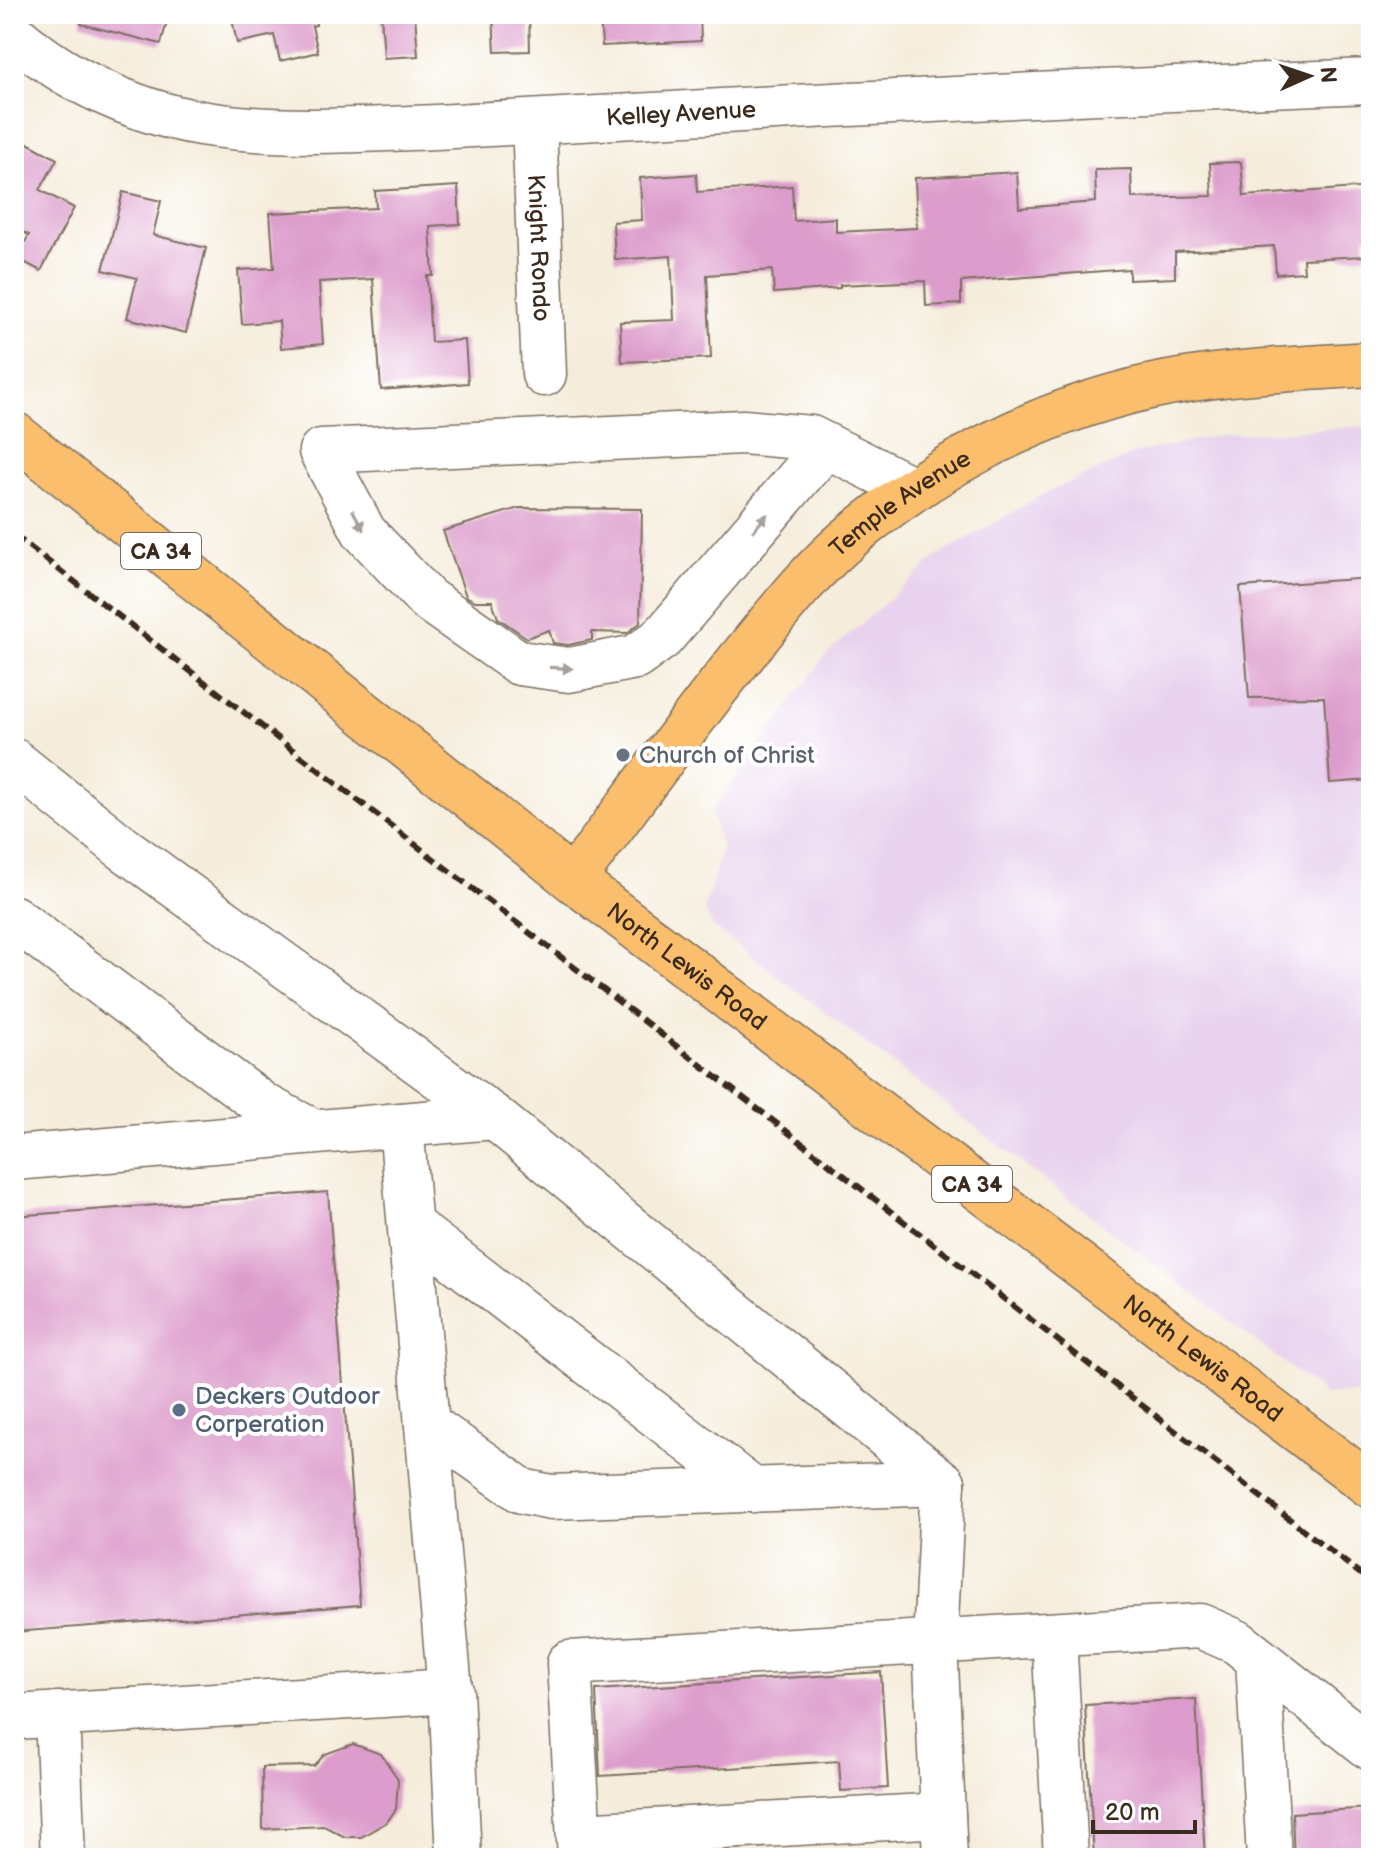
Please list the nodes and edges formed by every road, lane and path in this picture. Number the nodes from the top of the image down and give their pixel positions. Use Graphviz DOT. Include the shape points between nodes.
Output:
graph roads {
  1 [pos="14,35"];
  2 [pos="1371,81"];
  3 [pos="534,122"];
  4 [pos="1371,364"];
  5 [pos="544,374"];
  6 [pos="14,434"];
  7 [pos="826,446"];
  8 [pos="913,489"];
  9 [pos="14,761"];
  10 [pos="573,880"];
  11 [pos="14,918"];
  12 [pos="494,1117"];
  13 [pos="401,1125"];
  14 [pos="314,1132"];
  15 [pos="14,1158"];
  16 [pos="410,1225"];
  17 [pos="427,1424"];
  18 [pos="943,1483"];
  19 [pos="1371,1486"];
  20 [pos="753,1490"];
  21 [pos="1054,1635"];
  22 [pos="935,1642"];
  23 [pos="1258,1659"];
  24 [pos="450,1691"];
  25 [pos="57,1714"];
  26 [pos="14,1717"];
  27 [pos="1371,1748"];
  28 [pos="943,1815"];
  29 [pos="579,1846"];
  30 [pos="63,1858"];
  31 [pos="459,1858"];
  32 [pos="945,1858"];
  33 [pos="1066,1858"];
  34 [pos="1269,1858"];
  1 -- 3 [label="street, Kelley Avenue" via="59,68 110,95 212,125 347,131"];
  2 -- 3 [label="street, Kelley Avenue" via="978,96"];
  3 -- 5 [label="street, Knight Rondo"];
  4 -- 8 [label="main road, Temple Avenue" via="1200,378 1108,398 1027,426"];
  6 -- 10 [label="main road, North Lewis Road / CA 34"];
  7 -- 7 [label="street, one-way" via="811,438 743,432 321,451 364,532 427,599 519,663 569,670 636,657 662,638"];
  7 -- 8 [label="street"];
  8 -- 10 [label="main road, Temple Avenue" via="853,534 789,598"];
  9 -- 12 [label="street" via="123,848"];
  10 -- 19 [label="main road, North Lewis Road / CA 34"];
  11 -- 14 [label="street" via="263,1105"];
  12 -- 13 [label="street"];
  12 -- 18 [label="street"];
  13 -- 14 [label="street"];
  13 -- 16 [label="street"];
  14 -- 15 [label="street"];
  16 -- 17 [label="street"];
  16 -- 20 [label="street"];
  17 -- 20 [label="street" via="522,1491 551,1497"];
  17 -- 24 [label="street"];
  18 -- 20 [label="street"];
  18 -- 22 [label="street"];
  21 -- 22 [label="street"];
  21 -- 23 [label="street" via="1200,1626 1237,1642"];
  21 -- 33 [label="street"];
  22 -- 28 [label="street"];
  22 -- 29 [label="street" via="569,1663"];
  23 -- 27 [label="street"];
  23 -- 34 [label="street"];
  24 -- 25 [label="street"];
  24 -- 31 [label="street"];
  25 -- 26 [label="street"];
  25 -- 30 [label="street"];
  28 -- 29 [label="street"];
  28 -- 32 [label="street"];
}
